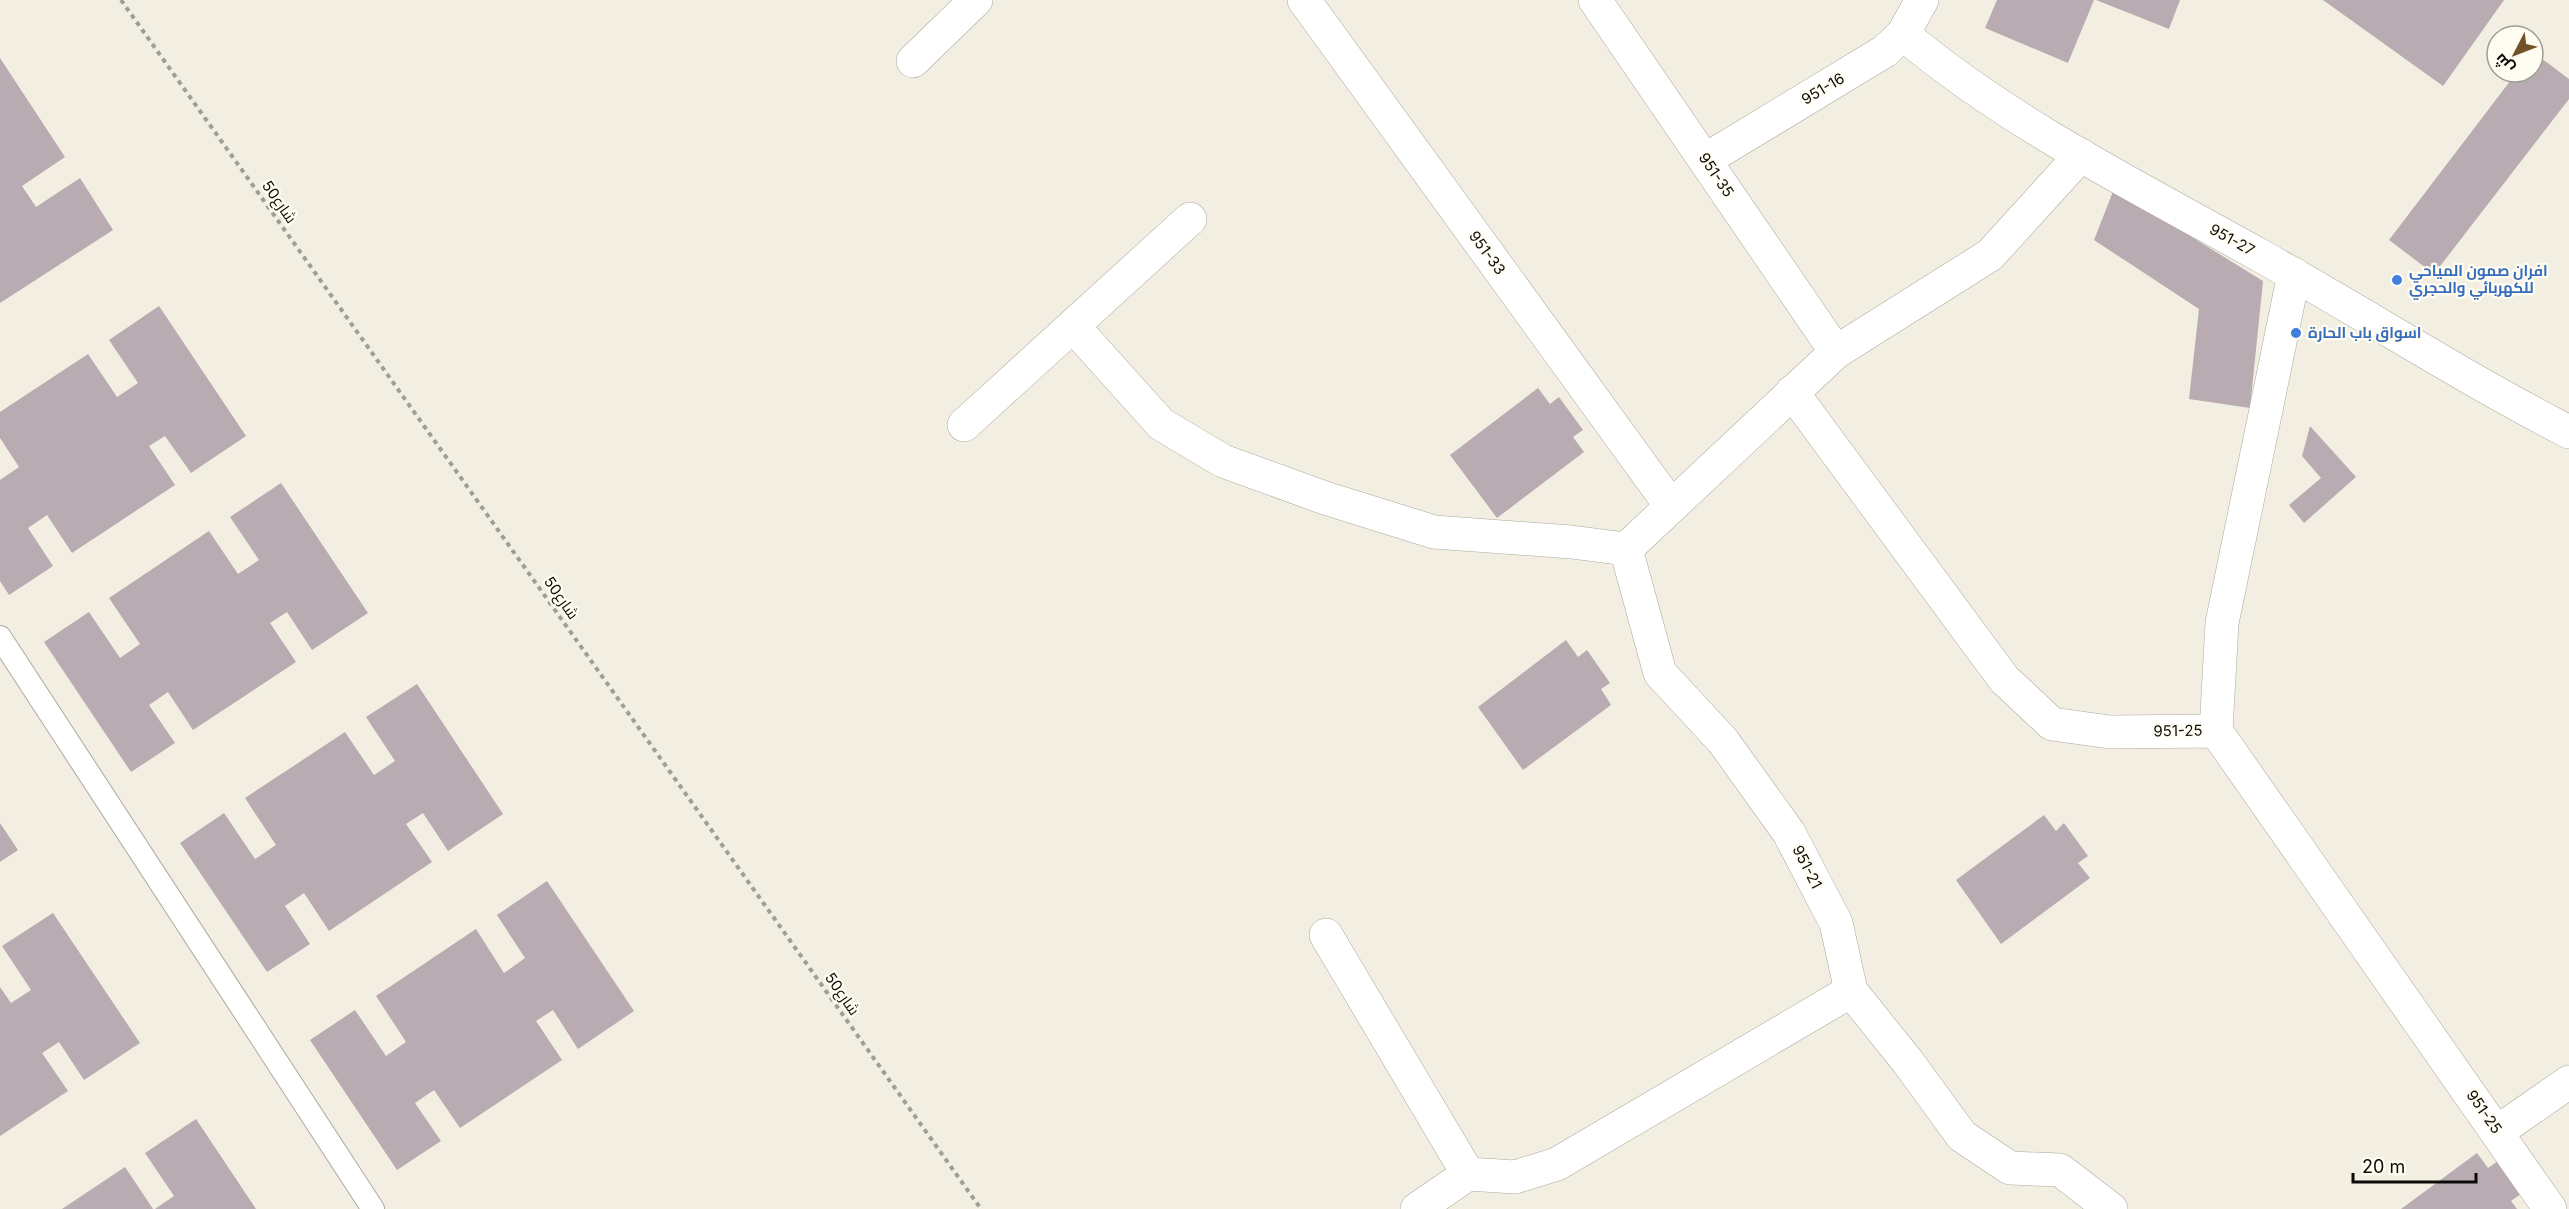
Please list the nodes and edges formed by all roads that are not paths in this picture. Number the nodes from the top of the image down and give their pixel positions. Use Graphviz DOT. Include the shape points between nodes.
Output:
graph roads {
  1 [pos="976,0"];
  2 [pos="1304,0"];
  3 [pos="1595,0"];
  4 [pos="1922,0"];
  5 [pos="1903,34"];
  6 [pos="913,61"];
  7 [pos="2081,155"];
  8 [pos="1706,160"];
  9 [pos="1190,219"];
  10 [pos="2294,274"];
  11 [pos="1073,326"];
  12 [pos="1836,352"];
  13 [pos="1792,392"];
  14 [pos="964,425"];
  15 [pos="2569,432"];
  16 [pos="1671,506"];
  17 [pos="1626,549"];
  18 [pos="0,637"];
  19 [pos="2216,731"];
  20 [pos="1326,935"];
  21 [pos="1851,991"];
  22 [pos="2569,1082"];
  23 [pos="2497,1132"];
  24 [pos="1468,1174"];
  25 [pos="373,1209"];
  26 [pos="1417,1209"];
  27 [pos="2111,1209"];
  28 [pos="2550,1209"];
  1 -- 6 [label="street"];
  2 -- 16 [label="street, 951-33"];
  3 -- 8 [label="street, 951-35"];
  4 -- 5 [label="street, 951-16"];
  5 -- 7 [label="street, 951-27" via="1940,65"];
  5 -- 8 [label="street, 951-16" via="1885,51"];
  7 -- 10 [label="street, 951-27"];
  7 -- 12 [label="street" via="1990,255"];
  8 -- 12 [label="street, 951-35"];
  9 -- 11 [label="street"];
  10 -- 15 [label="street, 951-27"];
  10 -- 19 [label="street" via="2222,623"];
  11 -- 14 [label="street"];
  11 -- 17 [label="street" via="1161,424 1223,461 1434,532"];
  12 -- 13 [label="street"];
  13 -- 16 [label="street"];
  13 -- 19 [label="street, 951-25" via="2004,680 2052,724 2110,732"];
  16 -- 17 [label="street"];
  17 -- 21 [label="street, 951-21" via="1660,673 1723,741 1789,833 1836,923"];
  18 -- 25 [label="lane"];
  19 -- 23 [label="street, 951-25"];
  20 -- 24 [label="street"];
  21 -- 24 [label="street" via="1557,1164 1515,1177"];
  21 -- 27 [label="street, 951-21" via="1962,1136 2010,1167 2060,1170"];
  22 -- 23 [label="street"];
  23 -- 28 [label="street, 951-25"];
  24 -- 26 [label="street"];
}
